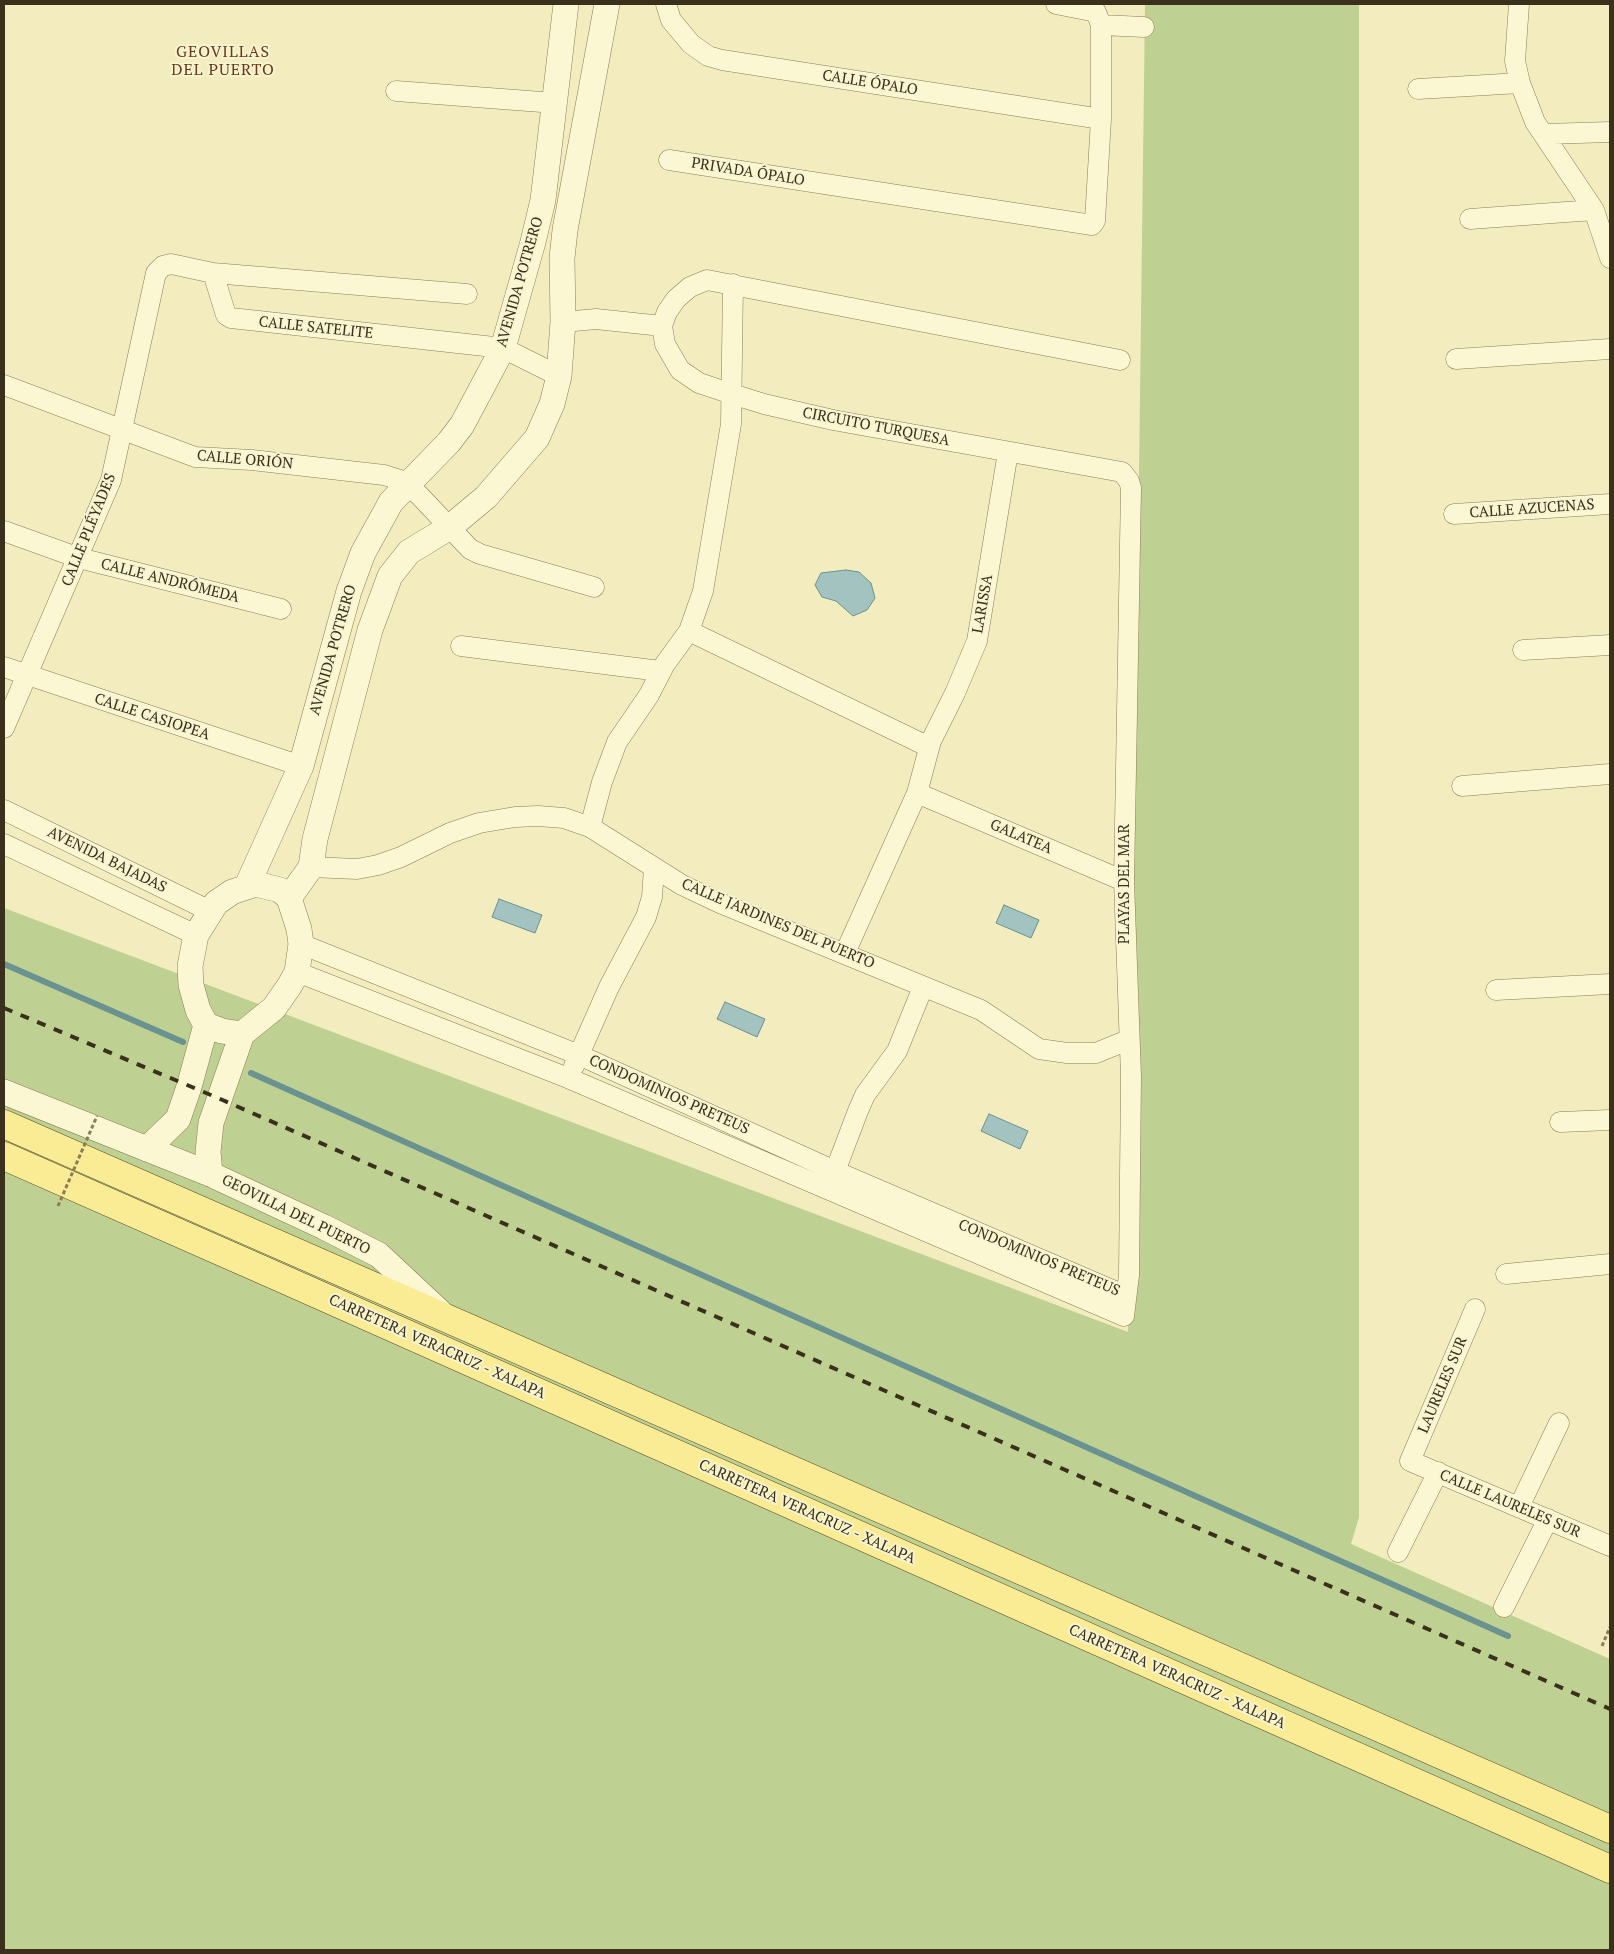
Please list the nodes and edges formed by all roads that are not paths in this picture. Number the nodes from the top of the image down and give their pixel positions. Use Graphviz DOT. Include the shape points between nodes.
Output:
graph roads {
  1 [pos="566,4"];
  2 [pos="607,4"];
  3 [pos="666,4"];
  4 [pos="1062,4"];
  5 [pos="1519,4"];
  6 [pos="1099,18"];
  7 [pos="1144,27"];
  8 [pos="1520,83"];
  9 [pos="1418,89"];
  10 [pos="396,91"];
  11 [pos="555,103"];
  12 [pos="1101,119"];
  13 [pos="1610,132"];
  14 [pos="1545,134"];
  15 [pos="669,160"];
  16 [pos="1594,210"];
  17 [pos="1470,218"];
  18 [pos="1610,258"];
  19 [pos="213,273"];
  20 [pos="733,284"];
  21 [pos="467,294"];
  22 [pos="563,322"];
  23 [pos="662,326"];
  24 [pos="503,348"];
  25 [pos="1610,349"];
  26 [pos="1456,359"];
  27 [pos="1120,360"];
  28 [pos="559,376"];
  29 [pos="4,385"];
  30 [pos="732,394"];
  31 [pos="122,428"];
  32 [pos="1008,452"];
  33 [pos="1124,474"];
  34 [pos="408,486"];
  35 [pos="1610,504"];
  36 [pos="1454,514"];
  37 [pos="450,527"];
  38 [pos="4,531"];
  39 [pos="79,558"];
  40 [pos="594,587"];
  41 [pos="280,609"];
  42 [pos="689,632"];
  43 [pos="1610,645"];
  44 [pos="461,646"];
  45 [pos="1523,650"];
  46 [pos="4,667"];
  47 [pos="660,671"];
  48 [pos="28,676"];
  49 [pos="4,728"];
  50 [pos="929,747"];
  51 [pos="301,766"];
  52 [pos="1610,774"];
  53 [pos="1462,786"];
  54 [pos="917,792"];
  55 [pos="4,810"];
  56 [pos="590,828"];
  57 [pos="4,844"];
  58 [pos="311,867"];
  59 [pos="654,868"];
  60 [pos="1124,881"];
  61 [pos="247,886"];
  62 [pos="289,898"];
  63 [pos="210,911"];
  64 [pos="196,935"];
  65 [pos="301,944"];
  66 [pos="844,953"];
  67 [pos="297,972"];
  68 [pos="1610,984"];
  69 [pos="923,986"];
  70 [pos="1496,990"];
  71 [pos="206,1024"];
  72 [pos="242,1034"];
  73 [pos="1128,1040"];
  74 [pos="579,1055"];
  75 [pos="568,1078"];
  76 [pos="4,1092"];
  77 [pos="1610,1120"];
  78 [pos="1560,1122"];
  79 [pos="4,1124"];
  80 [pos="147,1149"];
  81 [pos="4,1156"];
  82 [pos="835,1171"];
  83 [pos="210,1174"];
  84 [pos="827,1191"];
  85 [pos="1610,1264"];
  86 [pos="1506,1274"];
  87 [pos="1126,1296"];
  88 [pos="1475,1309"];
  89 [pos="448,1319"];
  90 [pos="1559,1423"];
  91 [pos="1410,1461"];
  92 [pos="1438,1472"];
  93 [pos="1520,1507"];
  94 [pos="1548,1520"];
  95 [pos="1610,1546"];
  96 [pos="1398,1552"];
  97 [pos="1504,1607"];
  98 [pos="1610,1829"];
  99 [pos="1610,1869"];
  1 -- 11 [label="street, AVENIDA POTRERO"];
  2 -- 22 [label="street, AVENIDA POTRERO" via="565,230"];
  3 -- 12 [label="street, CALLE ÓPALO" via="671,20 691,44 708,56 722,60"];
  4 -- 6 [label="street"];
  5 -- 8 [label="street" via="1515,61"];
  6 -- 7 [label="street"];
  6 -- 12 [label="street"];
  8 -- 9 [label="street"];
  8 -- 14 [label="street" via="1535,122"];
  10 -- 11 [label="street"];
  11 -- 24 [label="street, AVENIDA POTRERO" via="538,221"];
  12 -- 15 [label="street, PRIVADA ÓPALO" via="1095,220 1089,226"];
  13 -- 14 [label="street"];
  14 -- 16 [label="street"];
  16 -- 17 [label="street"];
  16 -- 18 [label="street"];
  19 -- 21 [label="street"];
  19 -- 24 [label="street, CALLE SATELITE" via="226,315 231,318"];
  19 -- 31 [label="street, CALLE PLÉYADES" via="171,264 156,273"];
  20 -- 23 [label="street" via="707,280 690,287 666,312"];
  20 -- 27 [label="street"];
  20 -- 30 [label="street"];
  22 -- 23 [label="street" via="596,319"];
  22 -- 28 [label="street, AVENIDA POTRERO"];
  23 -- 30 [label="street, CIRCUITO TURQUESA" via="665,344 680,370 700,383"];
  24 -- 28 [label="street"];
  24 -- 34 [label="street, AVENIDA POTRERO" via="462,425"];
  25 -- 26 [label="street"];
  28 -- 37 [label="street, AVENIDA POTRERO" via="552,404 537,438 486,497"];
  29 -- 31 [label="street, CALLE ORIÓN"];
  30 -- 32 [label="street, CIRCUITO TURQUESA" via="833,420"];
  30 -- 42 [label="street" via="728,446 703,591"];
  31 -- 34 [label="street, CALLE ORIÓN" via="195,457 345,469 384,475"];
  31 -- 39 [label="street, CALLE PLÉYADES" via="111,480"];
  32 -- 33 [label="street, CIRCUITO TURQUESA"];
  32 -- 50 [label="street, LARISSA" via="976,641"];
  33 -- 60 [label="street, PLAYAS DEL MAR" via="1131,488"];
  34 -- 37 [label="street, CALLE ORIÓN"];
  34 -- 51 [label="street, AVENIDA POTRERO" via="386,511 363,553"];
  35 -- 36 [label="street, CALLE AZUCENAS"];
  37 -- 40 [label="street, CALLE ORIÓN" via="463,544 480,554"];
  37 -- 58 [label="street, AVENIDA POTRERO" via="409,552 390,576 381,596 315,839"];
  38 -- 39 [label="street, CALLE ANDRÓMEDA"];
  39 -- 41 [label="street, CALLE ANDRÓMEDA"];
  39 -- 48 [label="street, CALLE PLÉYADES"];
  42 -- 47 [label="street"];
  42 -- 50 [label="street"];
  43 -- 45 [label="street"];
  44 -- 47 [label="street"];
  46 -- 48 [label="street, CALLE CASIOPEA"];
  47 -- 56 [label="street" via="644,703 617,742"];
  48 -- 49 [label="street, CALLE PLÉYADES"];
  48 -- 51 [label="street, CALLE CASIOPEA"];
  50 -- 54 [label="street, LARISSA"];
  51 -- 61 [label="street, AVENIDA POTRERO"];
  52 -- 53 [label="street"];
  54 -- 60 [label="street, GALATEA"];
  54 -- 66 [label="street, LARISSA"];
  55 -- 63 [label="street, AVENIDA BAJADAS"];
  56 -- 58 [label="street, CALLE JARDINES DEL PUERTO" via="564,818 515,817 450,833 378,865 357,869"];
  56 -- 59 [label="street, CALLE JARDINES DEL PUERTO"];
  57 -- 64 [label="street, AVENIDA BAJADAS"];
  58 -- 62 [label="street"];
  59 -- 66 [label="street, CALLE JARDINES DEL PUERTO" via="720,903"];
  59 -- 74 [label="street" via="654,886 646,917 609,986"];
  60 -- 73 [label="street, PLAYAS DEL MAR"];
  61 -- 62 [label="street" via="266,885 280,890"];
  61 -- 63 [label="street" via="224,897"];
  62 -- 65 [label="street"];
  63 -- 64 [label="street"];
  64 -- 71 [label="street" via="190,966 191,985"];
  65 -- 67 [label="street"];
  65 -- 74 [label="street, CONDOMINIOS PRETEUS"];
  66 -- 69 [label="street, CALLE JARDINES DEL PUERTO"];
  67 -- 72 [label="street" via="274,1008"];
  67 -- 75 [label="street, CONDOMINIOS PRETEUS"];
  68 -- 70 [label="street"];
  69 -- 73 [label="street, CALLE JARDINES DEL PUERTO" via="981,1010 1040,1049 1096,1053"];
  69 -- 82 [label="street" via="897,1051 865,1096"];
  71 -- 72 [label="street"];
  71 -- 80 [label="street" via="178,1119"];
  72 -- 83 [label="street, GEOVILLA DEL PUERTO" via="211,1123"];
  73 -- 87 [label="street, PLAYAS DEL MAR" via="1129,1275"];
  74 -- 75 [label="street"];
  74 -- 82 [label="street, CONDOMINIOS PRETEUS"];
  75 -- 84 [label="street, CONDOMINIOS PRETEUS"];
  76 -- 80 [label="street, GEOVILLA DEL PUERTO"];
  77 -- 78 [label="street"];
  79 -- 89 [label="main road, CARRETERA VERACRUZ - XALAPA"];
  80 -- 83 [label="street, GEOVILLA DEL PUERTO"];
  81 -- 99 [label="main road, CARRETERA VERACRUZ - XALAPA"];
  82 -- 84 [label="street"];
  82 -- 87 [label="street, CONDOMINIOS PRETEUS"];
  83 -- 89 [label="street, GEOVILLA DEL PUERTO" via="379,1254"];
  84 -- 87 [label="street, CONDOMINIOS PRETEUS" via="1122,1317 1125,1315"];
  85 -- 86 [label="street"];
  88 -- 91 [label="street, LAURELES SUR"];
  89 -- 98 [label="main road, CARRETERA VERACRUZ - XALAPA"];
  90 -- 93 [label="street"];
  91 -- 92 [label="street, CALLE LAURELES SUR"];
  92 -- 93 [label="street, CALLE LAURELES SUR"];
  92 -- 96 [label="street"];
  93 -- 94 [label="street, CALLE LAURELES SUR"];
  94 -- 95 [label="street, CALLE LAURELES SUR"];
  94 -- 97 [label="street"];
}
